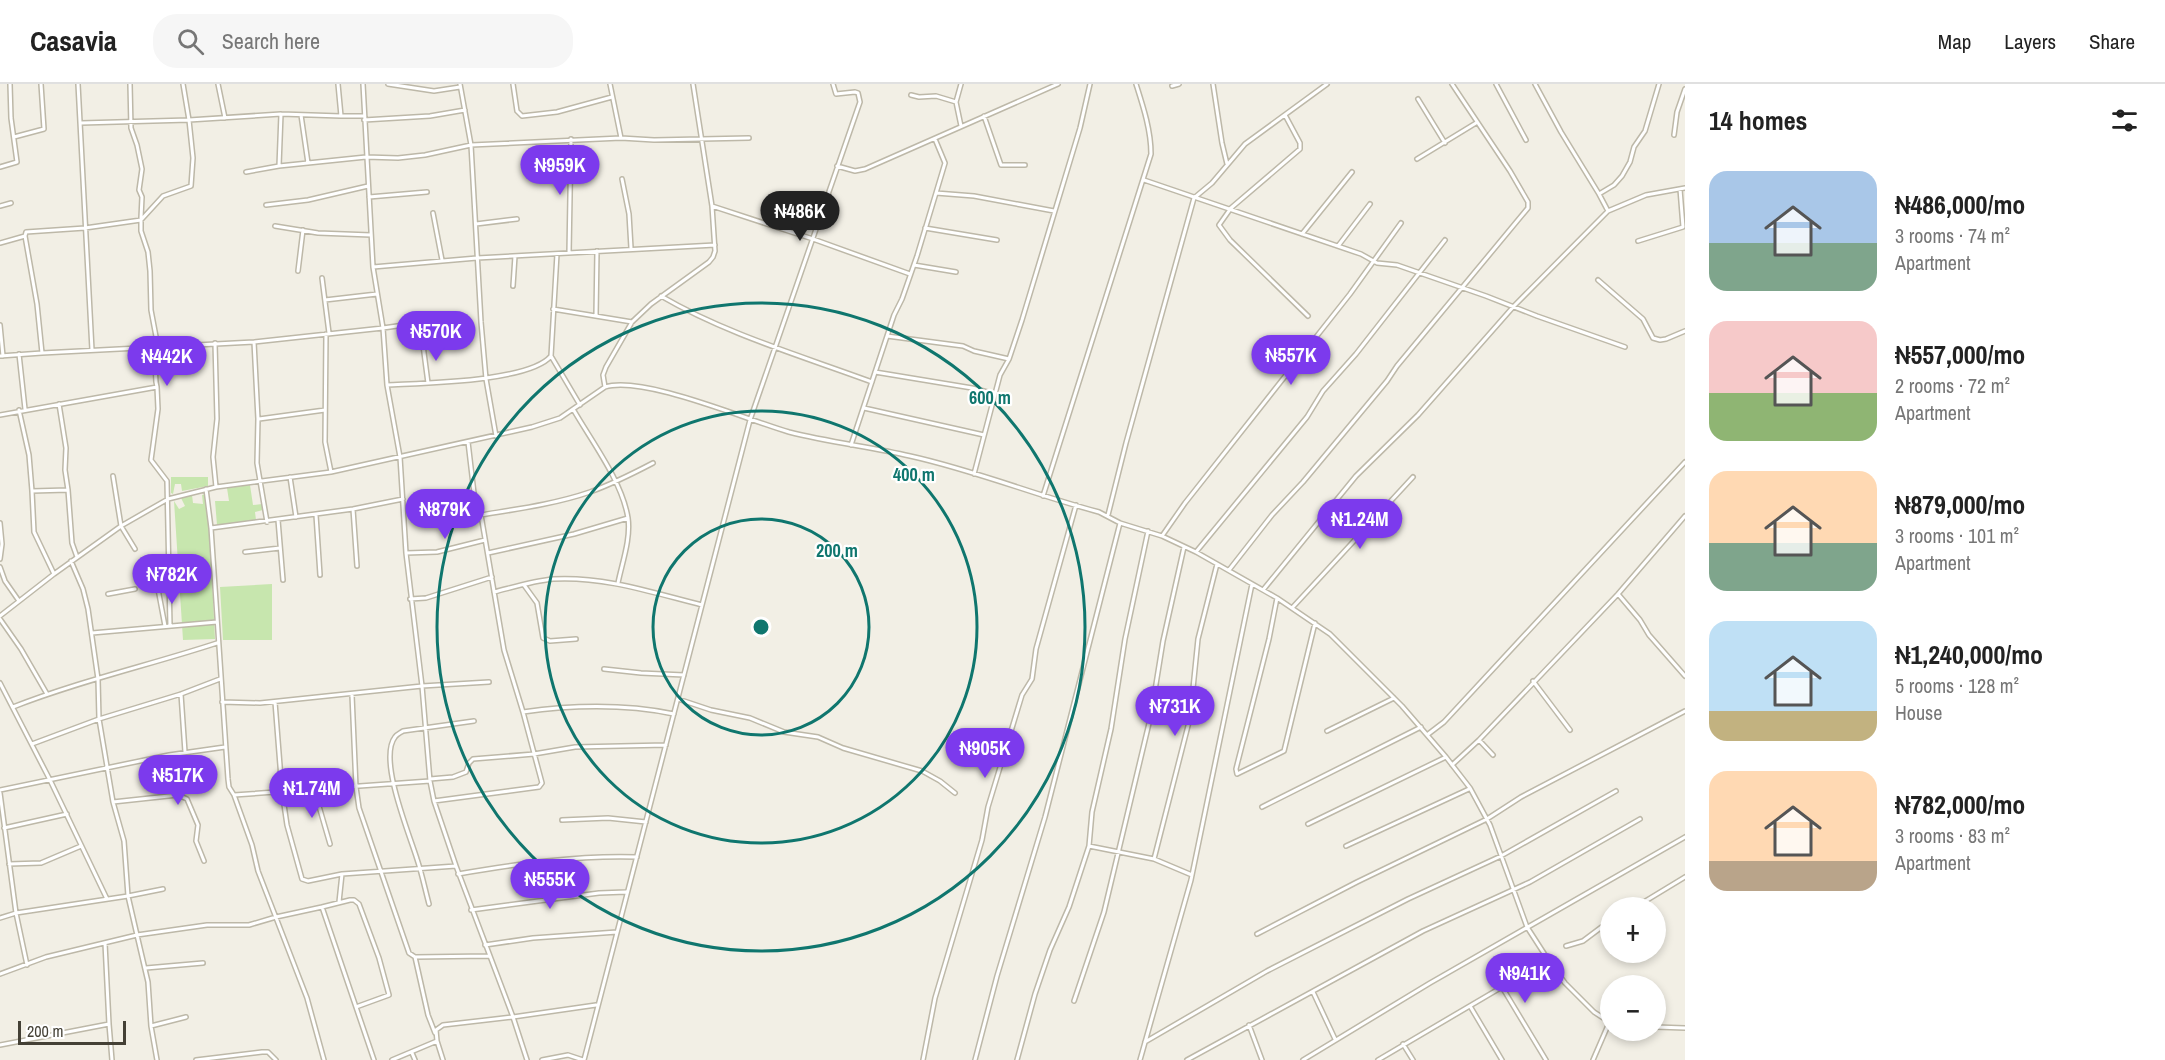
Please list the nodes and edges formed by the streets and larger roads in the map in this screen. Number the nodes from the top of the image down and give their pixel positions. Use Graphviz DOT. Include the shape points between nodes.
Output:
graph roads {
  1 [pos="10,84"];
  2 [pos="41,84"];
  3 [pos="78,84"];
  4 [pos="130,84"];
  5 [pos="183,84"];
  6 [pos="218,84"];
  7 [pos="338,84"];
  8 [pos="363,84"];
  9 [pos="388,84"];
  10 [pos="513,84"];
  11 [pos="610,84"];
  12 [pos="693,84"];
  13 [pos="833,84"];
  14 [pos="961,84"];
  15 [pos="1058,84"];
  16 [pos="1090,84"];
  17 [pos="1136,84"];
  18 [pos="1179,84"];
  19 [pos="1213,84"];
  20 [pos="1327,84"];
  21 [pos="1452,84"];
  22 [pos="1496,84"];
  23 [pos="1535,84"];
  24 [pos="1659,84"];
  25 [pos="460,86"];
  26 [pos="1172,86"];
  27 [pos="1685,89"];
  28 [pos="911,95"];
  29 [pos="612,97"];
  30 [pos="1418,99"];
  31 [pos="956,102"];
  32 [pos="465,110"];
  33 [pos="281,114"];
  34 [pos="301,115"];
  35 [pos="1285,115"];
  36 [pos="341,116"];
  37 [pos="984,116"];
  38 [pos="225,118"];
  39 [pos="364,118"];
  40 [pos="130,120"];
  41 [pos="189,120"];
  42 [pos="81,123"];
  43 [pos="1476,123"];
  44 [pos="961,126"];
  45 [pos="1674,135"];
  46 [pos="14,137"];
  47 [pos="621,138"];
  48 [pos="701,138"];
  49 [pos="749,138"];
  50 [pos="571,139"];
  51 [pos="935,139"];
  52 [pos="1526,140"];
  53 [pos="1445,143"];
  54 [pos="471,145"];
  55 [pos="366,157"];
  56 [pos="1417,159"];
  57 [pos="308,163"];
  58 [pos="1227,164"];
  59 [pos="1025,165"];
  60 [pos="279,166"];
  61 [pos="837,166"];
  62 [pos="0,167"];
  63 [pos="246,172"];
  64 [pos="1352,172"];
  65 [pos="621,179"];
  66 [pos="1144,180"];
  67 [pos="368,186"];
  68 [pos="1685,188"];
  69 [pos="1680,189"];
  70 [pos="427,192"];
  71 [pos="936,193"];
  72 [pos="1599,194"];
  73 [pos="369,196"];
  74 [pos="1194,198"];
  75 [pos="11,203"];
  76 [pos="1370,204"];
  77 [pos="266,205"];
  78 [pos="0,206"];
  79 [pos="712,206"];
  80 [pos="1230,208"];
  81 [pos="1054,211"];
  82 [pos="1608,211"];
  83 [pos="433,213"];
  84 [pos="517,219"];
  85 [pos="141,220"];
  86 [pos="1401,222"];
  87 [pos="476,224"];
  88 [pos="275,226"];
  89 [pos="85,228"];
  90 [pos="925,228"];
  91 [pos="303,230"];
  92 [pos="1302,234"];
  93 [pos="371,235"];
  94 [pos="25,236"];
  95 [pos="813,238"];
  96 [pos="997,240"];
  97 [pos="1445,240"];
  98 [pos="1638,241"];
  99 [pos="0,243"];
  100 [pos="715,245"];
  101 [pos="1338,246"];
  102 [pos="632,249"];
  103 [pos="597,251"];
  104 [pos="569,253"];
  105 [pos="557,254"];
  106 [pos="515,256"];
  107 [pos="477,258"];
  108 [pos="442,260"];
  109 [pos="1373,260"];
  110 [pos="914,265"];
  111 [pos="373,267"];
  112 [pos="298,271"];
  113 [pos="956,272"];
  114 [pos="1419,273"];
  115 [pos="910,274"];
  116 [pos="322,278"];
  117 [pos="1598,280"];
  118 [pos="513,286"];
  119 [pos="1462,288"];
  120 [pos="378,294"];
  121 [pos="661,296"];
  122 [pos="325,300"];
  123 [pos="1514,306"];
  124 [pos="553,309"];
  125 [pos="596,316"];
  126 [pos="1308,316"];
  127 [pos="425,322"];
  128 [pos="632,322"];
  129 [pos="0,325"];
  130 [pos="383,328"];
  131 [pos="1685,331"];
  132 [pos="327,334"];
  133 [pos="887,336"];
  134 [pos="254,342"];
  135 [pos="215,343"];
  136 [pos="423,345"];
  137 [pos="158,347"];
  138 [pos="777,347"];
  139 [pos="1625,347"];
  140 [pos="92,350"];
  141 [pos="42,353"];
  142 [pos="20,354"];
  143 [pos="2,356"];
  144 [pos="551,356"];
  145 [pos="1009,359"];
  146 [pos="876,372"];
  147 [pos="486,379"];
  148 [pos="428,382"];
  149 [pos="872,382"];
  150 [pos="387,385"];
  151 [pos="157,387"];
  152 [pos="605,387"];
  153 [pos="995,394"];
  154 [pos="58,404"];
  155 [pos="580,405"];
  156 [pos="864,408"];
  157 [pos="25,409"];
  158 [pos="573,409"];
  159 [pos="19,410"];
  160 [pos="325,410"];
  161 [pos="0,415"];
  162 [pos="258,419"];
  163 [pos="750,420"];
  164 [pos="984,435"];
  165 [pos="496,436"];
  166 [pos="468,442"];
  167 [pos="851,445"];
  168 [pos="400,457"];
  169 [pos="1685,462"];
  170 [pos="653,464"];
  171 [pos="331,472"];
  172 [pos="974,474"];
  173 [pos="113,476"];
  174 [pos="290,477"];
  175 [pos="1413,477"];
  176 [pos="259,481"];
  177 [pos="616,482"];
  178 [pos="216,487"];
  179 [pos="206,489"];
  180 [pos="68,490"];
  181 [pos="32,491"];
  182 [pos="1043,496"];
  183 [pos="168,499"];
  184 [pos="403,499"];
  185 [pos="1076,506"];
  186 [pos="353,509"];
  187 [pos="316,515"];
  188 [pos="481,515"];
  189 [pos="1108,515"];
  190 [pos="1685,516"];
  191 [pos="296,518"];
  192 [pos="628,518"];
  193 [pos="278,520"];
  194 [pos="267,522"];
  195 [pos="0,523"];
  196 [pos="1120,523"];
  197 [pos="121,526"];
  198 [pos="211,528"];
  199 [pos="1148,531"];
  200 [pos="1162,536"];
  201 [pos="485,540"];
  202 [pos="1184,547"];
  203 [pos="280,548"];
  204 [pos="135,549"];
  205 [pos="245,552"];
  206 [pos="1196,552"];
  207 [pos="406,553"];
  208 [pos="488,554"];
  209 [pos="77,557"];
  210 [pos="0,559"];
  211 [pos="71,561"];
  212 [pos="1217,564"];
  213 [pos="357,566"];
  214 [pos="0,567"];
  215 [pos="1229,570"];
  216 [pos="54,574"];
  217 [pos="320,575"];
  218 [pos="492,577"];
  219 [pos="283,580"];
  220 [pos="618,583"];
  221 [pos="1252,584"];
  222 [pos="524,585"];
  223 [pos="135,589"];
  224 [pos="158,589"];
  225 [pos="1263,590"];
  226 [pos="494,592"];
  227 [pos="108,594"];
  228 [pos="1617,594"];
  229 [pos="1276,598"];
  230 [pos="411,599"];
  231 [pos="19,601"];
  232 [pos="702,605"];
  233 [pos="0,608"];
  234 [pos="1292,608"];
  235 [pos="1,616"];
  236 [pos="217,622"];
  237 [pos="1315,623"];
  238 [pos="167,626"];
  239 [pos="92,633"];
  240 [pos="576,639"];
  241 [pos="218,642"];
  242 [pos="604,669"];
  243 [pos="684,675"];
  244 [pos="1685,676"];
  245 [pos="98,679"];
  246 [pos="220,679"];
  247 [pos="1533,681"];
  248 [pos="489,682"];
  249 [pos="0,683"];
  250 [pos="422,686"];
  251 [pos="47,694"];
  252 [pos="181,694"];
  253 [pos="352,695"];
  254 [pos="1394,698"];
  255 [pos="678,699"];
  256 [pos="222,702"];
  257 [pos="275,702"];
  258 [pos="13,707"];
  259 [pos="1685,711"];
  260 [pos="523,712"];
  261 [pos="674,714"];
  262 [pos="99,719"];
  263 [pos="474,721"];
  264 [pos="426,727"];
  265 [pos="1421,728"];
  266 [pos="1570,730"];
  267 [pos="1327,731"];
  268 [pos="1427,735"];
  269 [pos="1479,740"];
  270 [pos="32,744"];
  271 [pos="666,745"];
  272 [pos="225,747"];
  273 [pos="185,753"];
  274 [pos="534,754"];
  275 [pos="1446,756"];
  276 [pos="1493,756"];
  277 [pos="1452,765"];
  278 [pos="107,768"];
  279 [pos="50,780"];
  280 [pos="430,780"];
  281 [pos="393,784"];
  282 [pos="357,787"];
  283 [pos="1470,788"];
  284 [pos="315,789"];
  285 [pos="0,791"];
  286 [pos="282,791"];
  287 [pos="1616,791"];
  288 [pos="955,793"];
  289 [pos="234,795"];
  290 [pos="434,801"];
  291 [pos="113,802"];
  292 [pos="1262,807"];
  293 [pos="67,814"];
  294 [pos="1487,819"];
  295 [pos="1640,819"];
  296 [pos="562,820"];
  297 [pos="646,822"];
  298 [pos="1308,824"];
  299 [pos="4,828"];
  300 [pos="1685,837"];
  301 [pos="330,844"];
  302 [pos="7,846"];
  303 [pos="81,846"];
  304 [pos="1089,846"];
  305 [pos="1346,846"];
  306 [pos="0,848"];
  307 [pos="1119,850"];
  308 [pos="1501,856"];
  309 [pos="637,857"];
  310 [pos="1154,859"];
  311 [pos="204,861"];
  312 [pos="9,864"];
  313 [pos="456,866"];
  314 [pos="421,869"];
  315 [pos="381,871"];
  316 [pos="342,874"];
  317 [pos="458,874"];
  318 [pos="1192,875"];
  319 [pos="1685,877"];
  320 [pos="163,889"];
  321 [pos="1513,890"];
  322 [pos="626,892"];
  323 [pos="128,896"];
  324 [pos="1652,897"];
  325 [pos="107,899"];
  326 [pos="339,902"];
  327 [pos="429,904"];
  328 [pos="322,907"];
  329 [pos="471,910"];
  330 [pos="16,913"];
  331 [pos="276,917"];
  332 [pos="0,918"];
  333 [pos="1527,927"];
  334 [pos="1600,928"];
  335 [pos="618,932"];
  336 [pos="1257,934"];
  337 [pos="137,935"];
  338 [pos="105,943"];
  339 [pos="485,945"];
  340 [pos="1566,946"];
  341 [pos="489,956"];
  342 [pos="415,957"];
  343 [pos="1375,958"];
  344 [pos="1547,958"];
  345 [pos="203,963"];
  346 [pos="27,965"];
  347 [pos="146,968"];
  348 [pos="0,974"];
  349 [pos="1502,987"];
  350 [pos="1314,992"];
  351 [pos="1074,1001"];
  352 [pos="597,1005"];
  353 [pos="1470,1006"];
  354 [pos="356,1007"];
  355 [pos="186,1017"];
  356 [pos="513,1017"];
  357 [pos="1600,1017"];
  358 [pos="109,1024"];
  359 [pos="151,1026"];
  360 [pos="1248,1026"];
  361 [pos="1666,1027"];
  362 [pos="1685,1028"];
  363 [pos="436,1035"];
  364 [pos="1336,1040"];
  365 [pos="437,1041"];
  366 [pos="1602,1041"];
  367 [pos="1144,1042"];
  368 [pos="1403,1044"];
  369 [pos="0,1046"];
  370 [pos="412,1053"];
  371 [pos="112,1060"];
  372 [pos="157,1060"];
  373 [pos="196,1060"];
  374 [pos="276,1060"];
  375 [pos="324,1060"];
  376 [pos="374,1060"];
  377 [pos="392,1060"];
  378 [pos="415,1060"];
  379 [pos="443,1060"];
  380 [pos="527,1060"];
  381 [pos="542,1060"];
  382 [pos="583,1060"];
  383 [pos="923,1060"];
  384 [pos="975,1060"];
  385 [pos="1017,1060"];
  386 [pos="1140,1060"];
  387 [pos="1187,1060"];
  388 [pos="1262,1060"];
  389 [pos="1303,1060"];
  390 [pos="1378,1060"];
  391 [pos="1413,1060"];
  392 [pos="1502,1060"];
  393 [pos="1546,1060"];
  394 [pos="1593,1060"];
  1 -- 46 [label="street"];
  2 -- 46 [label="street" via="44,129"];
  3 -- 42 [label="street"];
  4 -- 40 [label="street"];
  5 -- 41 [label="street"];
  6 -- 38 [label="street"];
  7 -- 36 [label="street"];
  8 -- 39 [label="street"];
  9 -- 25 [label="street" via="434,91"];
  10 -- 29 [label="street" via="517,111 522,116 557,112"];
  11 -- 29 [label="street"];
  12 -- 48 [label="street"];
  13 -- 61 [label="street" via="836,94 855,92 860,97"];
  14 -- 31 [label="street"];
  15 -- 37 [label="street"];
  16 -- 81 [label="street"];
  17 -- 66 [label="street" via="1151,143"];
  18 -- 26 [label="street"];
  19 -- 58 [label="street"];
  20 -- 35 [label="street"];
  21 -- 43 [label="street"];
  22 -- 52 [label="street"];
  23 -- 72 [label="street"];
  24 -- 72 [label="street" via="1645,132 1634,147 1630,162 1614,185"];
  25 -- 32 [label="street"];
  27 -- 45 [label="street"];
  28 -- 31 [label="street"];
  29 -- 47 [label="street"];
  30 -- 53 [label="street"];
  31 -- 44 [label="street"];
  32 -- 39 [label="street" via="430,116"];
  32 -- 54 [label="street"];
  33 -- 34 [label="street"];
  33 -- 38 [label="street"];
  33 -- 60 [label="street"];
  34 -- 36 [label="street"];
  34 -- 57 [label="street"];
  35 -- 58 [label="street" via="1245,144"];
  35 -- 80 [label="street" via="1300,149"];
  36 -- 39 [label="street"];
  37 -- 44 [label="street"];
  37 -- 59 [label="street" via="1001,165"];
  38 -- 41 [label="street"];
  39 -- 55 [label="street"];
  40 -- 41 [label="street"];
  40 -- 42 [label="street"];
  40 -- 85 [label="street" via="142,169"];
  41 -- 85 [label="street" via="191,186 163,196"];
  42 -- 89 [label="street"];
  43 -- 53 [label="street"];
  43 -- 119 [label="street" via="1510,171 1528,205"];
  44 -- 51 [label="street"];
  46 -- 62 [label="street" via="17,162"];
  47 -- 48 [label="street"];
  47 -- 50 [label="street"];
  48 -- 49 [label="street"];
  48 -- 79 [label="street"];
  50 -- 54 [label="street"];
  50 -- 104 [label="street"];
  51 -- 61 [label="street" via="865,169 855,171"];
  51 -- 71 [label="street" via="945,163"];
  53 -- 56 [label="street"];
  54 -- 55 [label="street" via="399,158"];
  54 -- 87 [label="street"];
  55 -- 57 [label="street"];
  55 -- 67 [label="street"];
  57 -- 60 [label="street"];
  58 -- 74 [label="street"];
  60 -- 63 [label="street"];
  61 -- 95 [label="street"];
  64 -- 92 [label="street"];
  65 -- 102 [label="street"];
  66 -- 74 [label="street"];
  66 -- 182 [label="street"];
  67 -- 73 [label="street"];
  67 -- 77 [label="street"];
  68 -- 69 [label="street"];
  69 -- 82 [label="street" via="1646,195"];
  69 -- 98 [label="street" via="1683,227"];
  70 -- 73 [label="street"];
  71 -- 81 [label="street"];
  71 -- 90 [label="street"];
  72 -- 82 [label="street"];
  73 -- 93 [label="street"];
  74 -- 80 [label="street"];
  74 -- 189 [label="street"];
  75 -- 78 [label="street"];
  76 -- 101 [label="street"];
  79 -- 95 [label="street"];
  79 -- 100 [label="street"];
  80 -- 92 [label="street"];
  80 -- 126 [label="street" via="1219,222 1220,229"];
  81 -- 145 [label="street"];
  82 -- 123 [label="street"];
  83 -- 108 [label="street"];
  84 -- 87 [label="street"];
  85 -- 89 [label="street"];
  85 -- 137 [label="street"];
  86 -- 109 [label="street"];
  87 -- 107 [label="street"];
  88 -- 91 [label="street"];
  89 -- 94 [label="street" via="26,232"];
  89 -- 140 [label="street"];
  90 -- 96 [label="street"];
  90 -- 110 [label="street"];
  91 -- 93 [label="street"];
  91 -- 112 [label="street"];
  92 -- 101 [label="street"];
  93 -- 111 [label="street"];
  94 -- 99 [label="street"];
  94 -- 141 [label="street"];
  95 -- 115 [label="street"];
  95 -- 138 [label="street"];
  97 -- 114 [label="street"];
  100 -- 102 [label="street"];
  100 -- 121 [label="street" via="709,262"];
  101 -- 109 [label="street"];
  102 -- 103 [label="street"];
  103 -- 104 [label="street"];
  103 -- 125 [label="street"];
  104 -- 105 [label="street"];
  105 -- 106 [label="street"];
  105 -- 124 [label="street"];
  106 -- 107 [label="street"];
  106 -- 118 [label="street"];
  107 -- 108 [label="street"];
  107 -- 147 [label="street"];
  108 -- 111 [label="street"];
  109 -- 114 [label="street"];
  109 -- 200 [label="street"];
  110 -- 113 [label="street"];
  110 -- 115 [label="street"];
  111 -- 120 [label="street"];
  114 -- 119 [label="street"];
  114 -- 206 [label="street"];
  115 -- 133 [label="street"];
  116 -- 122 [label="street"];
  117 -- 131 [label="street" via="1643,320 1653,338 1666,339"];
  119 -- 123 [label="street"];
  119 -- 215 [label="street"];
  120 -- 122 [label="street"];
  120 -- 130 [label="street"];
  121 -- 128 [label="street"];
  121 -- 138 [label="street"];
  122 -- 132 [label="street"];
  123 -- 139 [label="street"];
  123 -- 225 [label="street" via="1418,415 1356,476"];
  124 -- 125 [label="street"];
  124 -- 144 [label="street"];
  125 -- 128 [label="street"];
  127 -- 130 [label="street"];
  128 -- 152 [label="street" via="606,367"];
  129 -- 143 [label="street"];
  130 -- 132 [label="street"];
  130 -- 150 [label="street"];
  132 -- 134 [label="street"];
  132 -- 160 [label="street"];
  133 -- 145 [label="street" via="963,346"];
  133 -- 146 [label="street"];
  134 -- 135 [label="street"];
  134 -- 162 [label="street"];
  135 -- 137 [label="street"];
  135 -- 178 [label="street"];
  136 -- 148 [label="street"];
  137 -- 140 [label="street"];
  137 -- 151 [label="street" via="154,372"];
  138 -- 149 [label="street"];
  138 -- 163 [label="street"];
  140 -- 141 [label="street"];
  141 -- 142 [label="street"];
  142 -- 143 [label="street"];
  142 -- 157 [label="street"];
  144 -- 147 [label="street" via="537,366"];
  144 -- 155 [label="street"];
  145 -- 153 [label="street"];
  146 -- 149 [label="street"];
  146 -- 153 [label="street"];
  147 -- 148 [label="street"];
  147 -- 165 [label="street"];
  148 -- 150 [label="street"];
  149 -- 156 [label="street"];
  150 -- 168 [label="street"];
  151 -- 154 [label="street"];
  151 -- 183 [label="street" via="159,409 152,460 167,481"];
  152 -- 155 [label="street"];
  152 -- 163 [label="street" via="642,387"];
  153 -- 164 [label="street"];
  154 -- 157 [label="street"];
  154 -- 180 [label="street"];
  155 -- 158 [label="street"];
  156 -- 164 [label="street"];
  156 -- 167 [label="street"];
  157 -- 159 [label="street"];
  158 -- 165 [label="street" via="560,418"];
  158 -- 177 [label="street"];
  159 -- 161 [label="street"];
  159 -- 181 [label="street"];
  160 -- 162 [label="street"];
  160 -- 171 [label="street" via="325,442"];
  162 -- 176 [label="street"];
  163 -- 167 [label="street"];
  163 -- 232 [label="street"];
  164 -- 172 [label="street"];
  165 -- 166 [label="street"];
  166 -- 168 [label="street"];
  166 -- 188 [label="street" via="474,493"];
  167 -- 172 [label="street" via="911,456"];
  168 -- 171 [label="street"];
  168 -- 184 [label="street"];
  169 -- 268 [label="street" via="1459,706"];
  170 -- 177 [label="street"];
  171 -- 174 [label="street"];
  172 -- 182 [label="street"];
  173 -- 197 [label="street"];
  174 -- 176 [label="street"];
  174 -- 191 [label="street"];
  175 -- 234 [label="street"];
  176 -- 178 [label="street"];
  176 -- 194 [label="street"];
  177 -- 188 [label="street" via="587,493"];
  177 -- 192 [label="street"];
  178 -- 179 [label="street"];
  179 -- 183 [label="street"];
  179 -- 198 [label="street"];
  180 -- 181 [label="street"];
  180 -- 209 [label="street" via="72,543"];
  181 -- 216 [label="street" via="34,532"];
  182 -- 185 [label="street"];
  183 -- 197 [label="street"];
  183 -- 238 [label="street"];
  184 -- 186 [label="street"];
  184 -- 207 [label="street"];
  185 -- 189 [label="street"];
  185 -- 383 [label="street" via="1036,649 1034,672 1022,695 935,998"];
  186 -- 187 [label="street"];
  186 -- 213 [label="street"];
  187 -- 191 [label="street"];
  187 -- 217 [label="street"];
  188 -- 201 [label="street"];
  189 -- 196 [label="street"];
  190 -- 228 [label="street"];
  191 -- 193 [label="street"];
  192 -- 208 [label="street"];
  192 -- 220 [label="street"];
  193 -- 194 [label="street"];
  193 -- 203 [label="street"];
  194 -- 198 [label="street"];
  195 -- 210 [label="street"];
  196 -- 199 [label="street"];
  196 -- 384 [label="street" via="1045,817"];
  197 -- 204 [label="street"];
  197 -- 209 [label="street"];
  198 -- 236 [label="street"];
  199 -- 200 [label="street"];
  199 -- 304 [label="street" via="1092,812"];
  200 -- 202 [label="street"];
  201 -- 207 [label="street" via="437,552"];
  201 -- 208 [label="street"];
  202 -- 206 [label="street"];
  202 -- 307 [label="street"];
  203 -- 205 [label="street"];
  203 -- 219 [label="street"];
  206 -- 212 [label="street"];
  207 -- 230 [label="street"];
  208 -- 218 [label="street"];
  209 -- 211 [label="street"];
  211 -- 216 [label="street"];
  211 -- 239 [label="street" via="83,589"];
  212 -- 215 [label="street"];
  212 -- 310 [label="street" via="1198,639 1190,718"];
  214 -- 231 [label="street"];
  215 -- 221 [label="street"];
  216 -- 231 [label="street"];
  218 -- 226 [label="street"];
  218 -- 230 [label="street"];
  220 -- 222 [label="street" via="562,579"];
  220 -- 232 [label="street"];
  221 -- 225 [label="street"];
  221 -- 318 [label="street"];
  222 -- 226 [label="street"];
  222 -- 240 [label="street" via="537,603 543,638"];
  223 -- 227 [label="street"];
  224 -- 238 [label="street"];
  225 -- 229 [label="street"];
  226 -- 260 [label="street" via="504,650"];
  228 -- 244 [label="street"];
  228 -- 247 [label="street"];
  229 -- 234 [label="street"];
  229 -- 237 [label="street" via="1237,774 1284,751"];
  230 -- 250 [label="street"];
  231 -- 235 [label="street"];
  232 -- 243 [label="street"];
  233 -- 235 [label="street"];
  234 -- 237 [label="street"];
  235 -- 251 [label="street"];
  236 -- 238 [label="street"];
  236 -- 241 [label="street"];
  237 -- 254 [label="street"];
  238 -- 239 [label="street"];
  239 -- 245 [label="street"];
  241 -- 245 [label="street"];
  241 -- 246 [label="street"];
  242 -- 243 [label="street"];
  243 -- 255 [label="street"];
  245 -- 251 [label="street"];
  245 -- 262 [label="street"];
  246 -- 252 [label="street"];
  246 -- 256 [label="street"];
  247 -- 266 [label="street"];
  247 -- 269 [label="street"];
  248 -- 250 [label="street"];
  249 -- 258 [label="street"];
  250 -- 253 [label="street"];
  250 -- 264 [label="street"];
  251 -- 258 [label="street"];
  252 -- 262 [label="street"];
  252 -- 273 [label="street"];
  253 -- 257 [label="street"];
  253 -- 282 [label="street"];
  254 -- 265 [label="street"];
  254 -- 267 [label="street"];
  255 -- 261 [label="street"];
  255 -- 288 [label="street" via="750,718 784,732 818,737 922,771"];
  256 -- 257 [label="street"];
  256 -- 272 [label="street"];
  257 -- 286 [label="street"];
  258 -- 270 [label="street"];
  259 -- 294 [label="street" via="1521,797"];
  260 -- 261 [label="street" via="576,707 636,708"];
  260 -- 274 [label="street"];
  261 -- 271 [label="street"];
  262 -- 270 [label="street"];
  262 -- 278 [label="street"];
  263 -- 264 [label="street"];
  264 -- 280 [label="street"];
  264 -- 281 [label="street" via="403,731 395,737 390,758"];
  265 -- 268 [label="street"];
  265 -- 292 [label="street"];
  268 -- 275 [label="street"];
  269 -- 276 [label="street"];
  269 -- 277 [label="street"];
  270 -- 279 [label="street"];
  271 -- 274 [label="street" via="584,747"];
  271 -- 297 [label="street"];
  272 -- 273 [label="street"];
  272 -- 289 [label="street" via="229,787"];
  273 -- 278 [label="street"];
  274 -- 280 [label="street" via="473,759 466,772"];
  274 -- 290 [label="street" via="542,783 539,787"];
  275 -- 277 [label="street"];
  275 -- 298 [label="street"];
  277 -- 283 [label="street"];
  278 -- 279 [label="street"];
  278 -- 291 [label="street"];
  279 -- 285 [label="street"];
  279 -- 293 [label="street"];
  280 -- 281 [label="street"];
  280 -- 290 [label="street"];
  281 -- 282 [label="street"];
  281 -- 314 [label="street"];
  282 -- 284 [label="street"];
  282 -- 315 [label="street" via="359,808"];
  283 -- 294 [label="street"];
  283 -- 305 [label="street"];
  284 -- 286 [label="street"];
  284 -- 301 [label="street"];
  285 -- 299 [label="street"];
  286 -- 289 [label="street"];
  286 -- 316 [label="street" via="302,879"];
  287 -- 308 [label="street"];
  289 -- 331 [label="street"];
  290 -- 313 [label="street"];
  291 -- 311 [label="street" via="178,795 187,799 198,825 196,841"];
  291 -- 323 [label="street" via="124,841"];
  293 -- 299 [label="street"];
  293 -- 303 [label="street"];
  294 -- 308 [label="street"];
  294 -- 336 [label="street"];
  295 -- 321 [label="street"];
  296 -- 297 [label="street" via="608,818"];
  297 -- 309 [label="street"];
  299 -- 302 [label="street"];
  300 -- 333 [label="street"];
  302 -- 306 [label="street"];
  302 -- 312 [label="street"];
  303 -- 312 [label="street" via="41,863"];
  303 -- 325 [label="street"];
  304 -- 307 [label="street"];
  304 -- 385 [label="street" via="1035,994"];
  307 -- 310 [label="street"];
  307 -- 351 [label="street" via="1104,912"];
  308 -- 321 [label="street"];
  308 -- 367 [label="street" via="1267,971"];
  309 -- 317 [label="street" via="595,857"];
  309 -- 322 [label="street"];
  310 -- 318 [label="street"];
  312 -- 330 [label="street"];
  313 -- 314 [label="street"];
  313 -- 317 [label="street"];
  314 -- 315 [label="street"];
  314 -- 327 [label="street"];
  315 -- 316 [label="street"];
  315 -- 342 [label="street" via="408,950"];
  316 -- 326 [label="street"];
  317 -- 329 [label="street"];
  318 -- 367 [label="street"];
  319 -- 324 [label="street"];
  320 -- 323 [label="street"];
  321 -- 333 [label="street"];
  321 -- 360 [label="street" via="1423,931"];
  322 -- 329 [label="street"];
  322 -- 335 [label="street"];
  323 -- 325 [label="street"];
  323 -- 337 [label="street"];
  325 -- 330 [label="street"];
  326 -- 328 [label="street"];
  326 -- 354 [label="street" via="354,900 359,904 388,995"];
  328 -- 331 [label="street"];
  328 -- 354 [label="street"];
  329 -- 339 [label="street"];
  330 -- 332 [label="street"];
  330 -- 346 [label="street"];
  331 -- 337 [label="street" via="249,925 207,925"];
  331 -- 375 [label="street" via="308,998"];
  333 -- 344 [label="street"];
  333 -- 364 [label="street"];
  334 -- 340 [label="street"];
  335 -- 339 [label="street"];
  335 -- 352 [label="street"];
  337 -- 338 [label="street"];
  337 -- 347 [label="street"];
  338 -- 346 [label="street"];
  338 -- 358 [label="street"];
  339 -- 341 [label="street"];
  341 -- 342 [label="street"];
  341 -- 356 [label="street"];
  342 -- 363 [label="street"];
  343 -- 350 [label="street"];
  344 -- 349 [label="street"];
  344 -- 357 [label="street" via="1565,983"];
  345 -- 347 [label="street"];
  346 -- 348 [label="street"];
  347 -- 359 [label="street"];
  349 -- 353 [label="street"];
  349 -- 393 [label="street"];
  350 -- 360 [label="street"];
  350 -- 364 [label="street"];
  352 -- 356 [label="street"];
  352 -- 382 [label="street"];
  353 -- 368 [label="street"];
  353 -- 392 [label="street"];
  354 -- 376 [label="street"];
  355 -- 359 [label="street"];
  356 -- 363 [label="street" via="443,1025"];
  356 -- 380 [label="street"];
  358 -- 369 [label="street"];
  358 -- 371 [label="street"];
  359 -- 372 [label="street"];
  360 -- 387 [label="street"];
  360 -- 388 [label="street"];
  361 -- 362 [label="street"];
  363 -- 365 [label="street"];
  364 -- 389 [label="street"];
  365 -- 370 [label="street"];
  365 -- 379 [label="street"];
  366 -- 394 [label="street"];
  367 -- 386 [label="street"];
  368 -- 390 [label="street"];
  368 -- 391 [label="street"];
  370 -- 377 [label="street"];
  370 -- 378 [label="street"];
  373 -- 374 [label="street" via="262,1052"];
  381 -- 382 [label="street" via="568,1055"];
}
